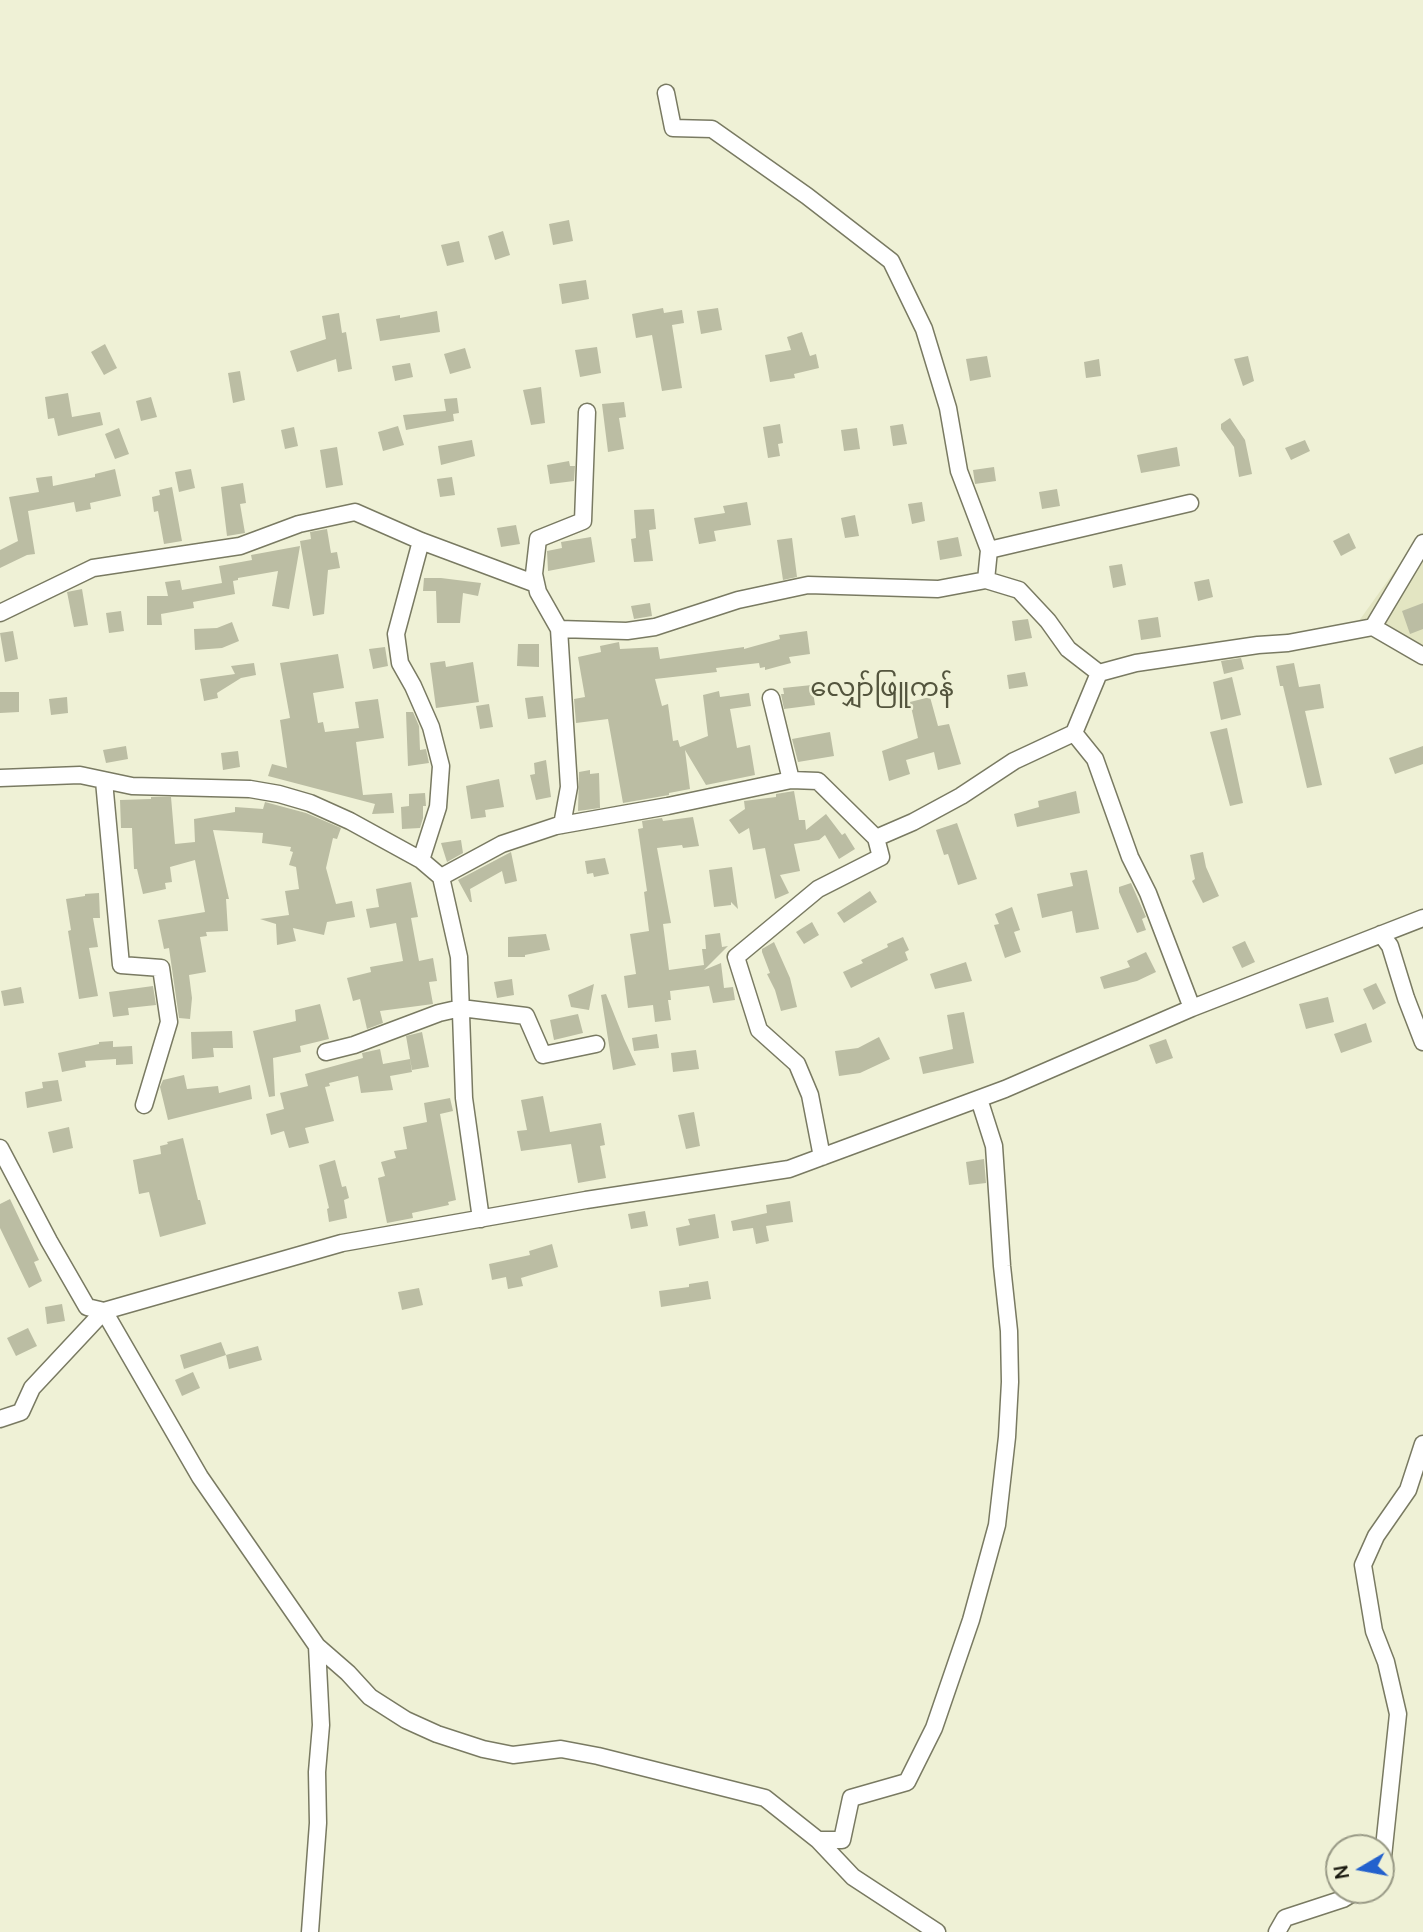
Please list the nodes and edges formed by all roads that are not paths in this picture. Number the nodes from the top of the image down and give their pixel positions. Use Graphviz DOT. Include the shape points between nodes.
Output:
graph roads {
  1 [pos="666,93"];
  2 [pos="586,412"];
  3 [pos="1190,503"];
  4 [pos="421,541"];
  5 [pos="1423,543"];
  6 [pos="989,551"];
  7 [pos="986,580"];
  8 [pos="536,584"];
  9 [pos="0,613"];
  10 [pos="1373,627"];
  11 [pos="559,629"];
  12 [pos="1423,656"];
  13 [pos="1098,673"];
  14 [pos="771,698"];
  15 [pos="1074,733"];
  16 [pos="0,778"];
  17 [pos="791,780"];
  18 [pos="103,781"];
  19 [pos="562,825"];
  20 [pos="876,838"];
  21 [pos="421,860"];
  22 [pos="440,877"];
  23 [pos="1423,918"];
  24 [pos="1381,934"];
  25 [pos="461,1008"];
  26 [pos="1192,1008"];
  27 [pos="1423,1042"];
  28 [pos="596,1044"];
  29 [pos="326,1052"];
  30 [pos="979,1099"];
  31 [pos="145,1105"];
  32 [pos="0,1148"];
  33 [pos="822,1157"];
  34 [pos="481,1219"];
  35 [pos="104,1311"];
  36 [pos="0,1419"];
  37 [pos="1423,1444"];
  38 [pos="317,1646"];
  39 [pos="1385,1834"];
  40 [pos="818,1840"];
  41 [pos="1328,1904"];
  42 [pos="310,1932"];
  43 [pos="937,1932"];
  44 [pos="1277,1932"];
  1 -- 6 [label="street" via="673,128 712,129 891,261 924,329 948,408 959,471"];
  2 -- 8 [label="street" via="583,520 538,539"];
  3 -- 6 [label="street"];
  4 -- 8 [label="street"];
  4 -- 9 [label="street" via="355,512 299,524 240,546 93,568"];
  4 -- 21 [label="street" via="396,634 400,663 431,727 441,766 438,807"];
  5 -- 10 [label="street"];
  6 -- 7 [label="street"];
  7 -- 11 [label="street" via="938,589 808,585 737,600 655,627"];
  7 -- 13 [label="street" via="1019,590 1068,649"];
  8 -- 11 [label="street"];
  10 -- 12 [label="street"];
  10 -- 13 [label="street" via="1136,663"];
  11 -- 19 [label="street" via="569,787"];
  13 -- 15 [label="street"];
  14 -- 17 [label="street"];
  15 -- 20 [label="street"];
  15 -- 26 [label="street" via="1095,759"];
  16 -- 18 [label="street" via="80,775"];
  17 -- 19 [label="street"];
  17 -- 20 [label="street" via="818,781"];
  18 -- 21 [label="street" via="279,794 350,821"];
  18 -- 31 [label="street" via="121,965 161,968 169,1022"];
  19 -- 22 [label="street" via="502,844"];
  20 -- 33 [label="street" via="881,857 818,889 736,957 759,1030 797,1064 810,1095"];
  21 -- 22 [label="street"];
  22 -- 25 [label="street" via="459,957"];
  23 -- 24 [label="street"];
  24 -- 26 [label="street"];
  24 -- 27 [label="street" via="1390,946"];
  25 -- 28 [label="street" via="526,1016 543,1055"];
  25 -- 29 [label="street"];
  25 -- 34 [label="street" via="464,1098"];
  26 -- 30 [label="street"];
  30 -- 33 [label="street"];
  30 -- 40 [label="street" via="994,1146 1009,1331 1007,1437 997,1525 934,1728 907,1782 851,1798 842,1840"];
  32 -- 35 [label="street" via="87,1307"];
  33 -- 34 [label="street" via="789,1169"];
  34 -- 35 [label="street" via="342,1243"];
  35 -- 36 [label="street" via="32,1388 22,1412"];
  35 -- 38 [label="street" via="200,1477"];
  37 -- 39 [label="street" via="1408,1490 1363,1564 1374,1631 1398,1714"];
  38 -- 40 [label="street" via="370,1698 437,1734 513,1755 561,1749 598,1756 765,1798"];
  38 -- 42 [label="street" via="321,1725"];
  40 -- 43 [label="street" via="853,1877"];
  41 -- 44 [label="street" via="1285,1918"];
}
